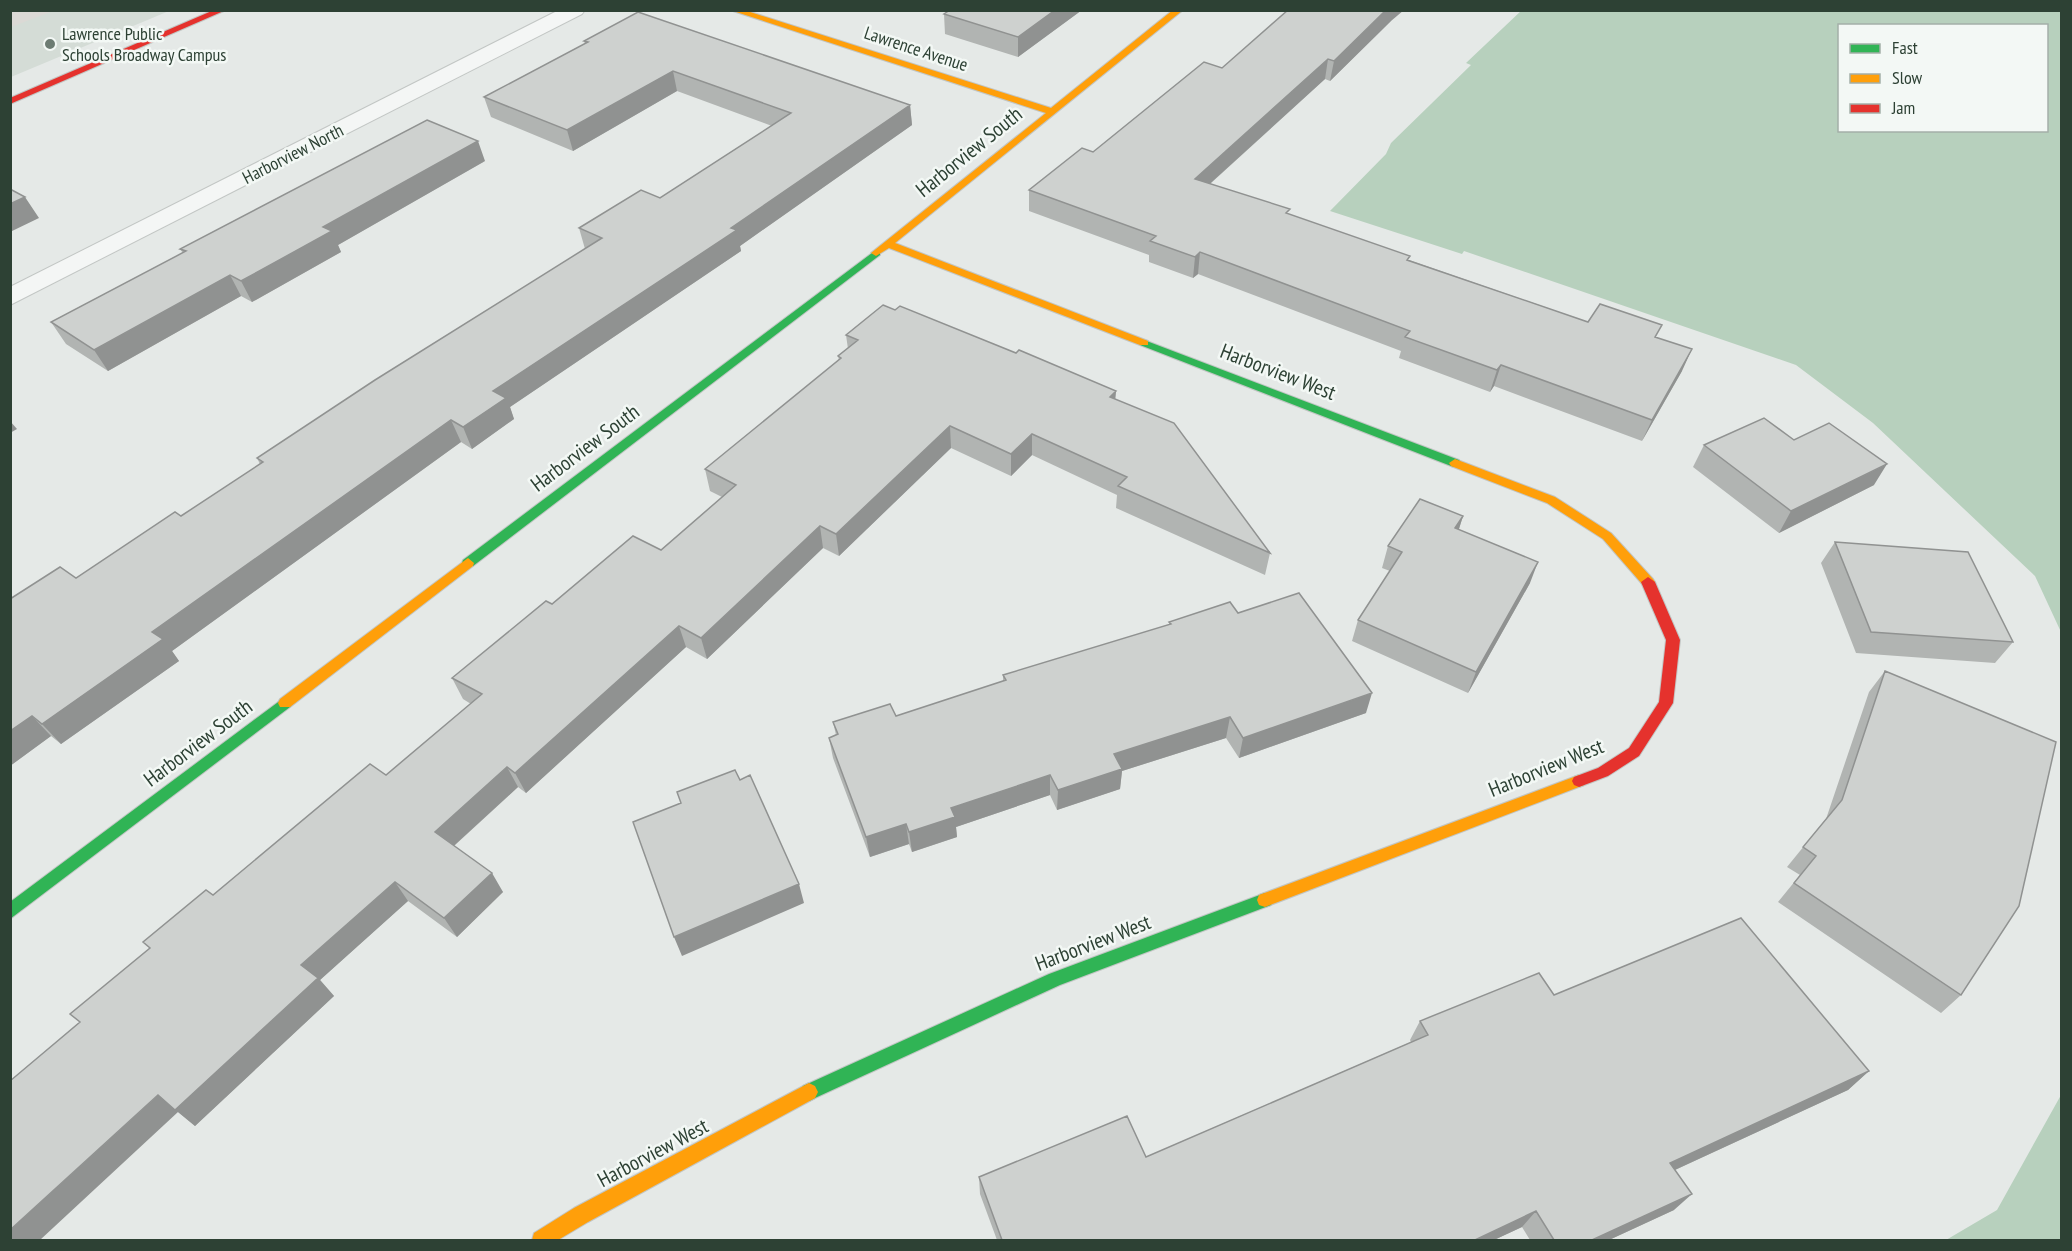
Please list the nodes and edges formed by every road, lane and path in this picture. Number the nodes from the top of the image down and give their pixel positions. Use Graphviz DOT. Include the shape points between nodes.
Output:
graph roads {
  1 [pos="222,10"];
  2 [pos="575,10"];
  3 [pos="734,10"];
  4 [pos="1179,10"];
  5 [pos="10,101"];
  6 [pos="1053,112"];
  7 [pos="888,244"];
  8 [pos="10,297"];
  9 [pos="10,912"];
  10 [pos="541,1240"];
  1 -- 5 [label="street"];
  2 -- 8 [label="street, Harborview North"];
  3 -- 6 [label="street, Lawrence Avenue"];
  4 -- 6 [label="street, Harborview South"];
  6 -- 7 [label="street, Harborview South"];
  7 -- 9 [label="street, Harborview South"];
  7 -- 10 [label="street, Harborview West" via="1551,500 1607,536 1649,583 1673,640 1666,703 1634,752 1603,772 1056,979 832,1080"];
}
